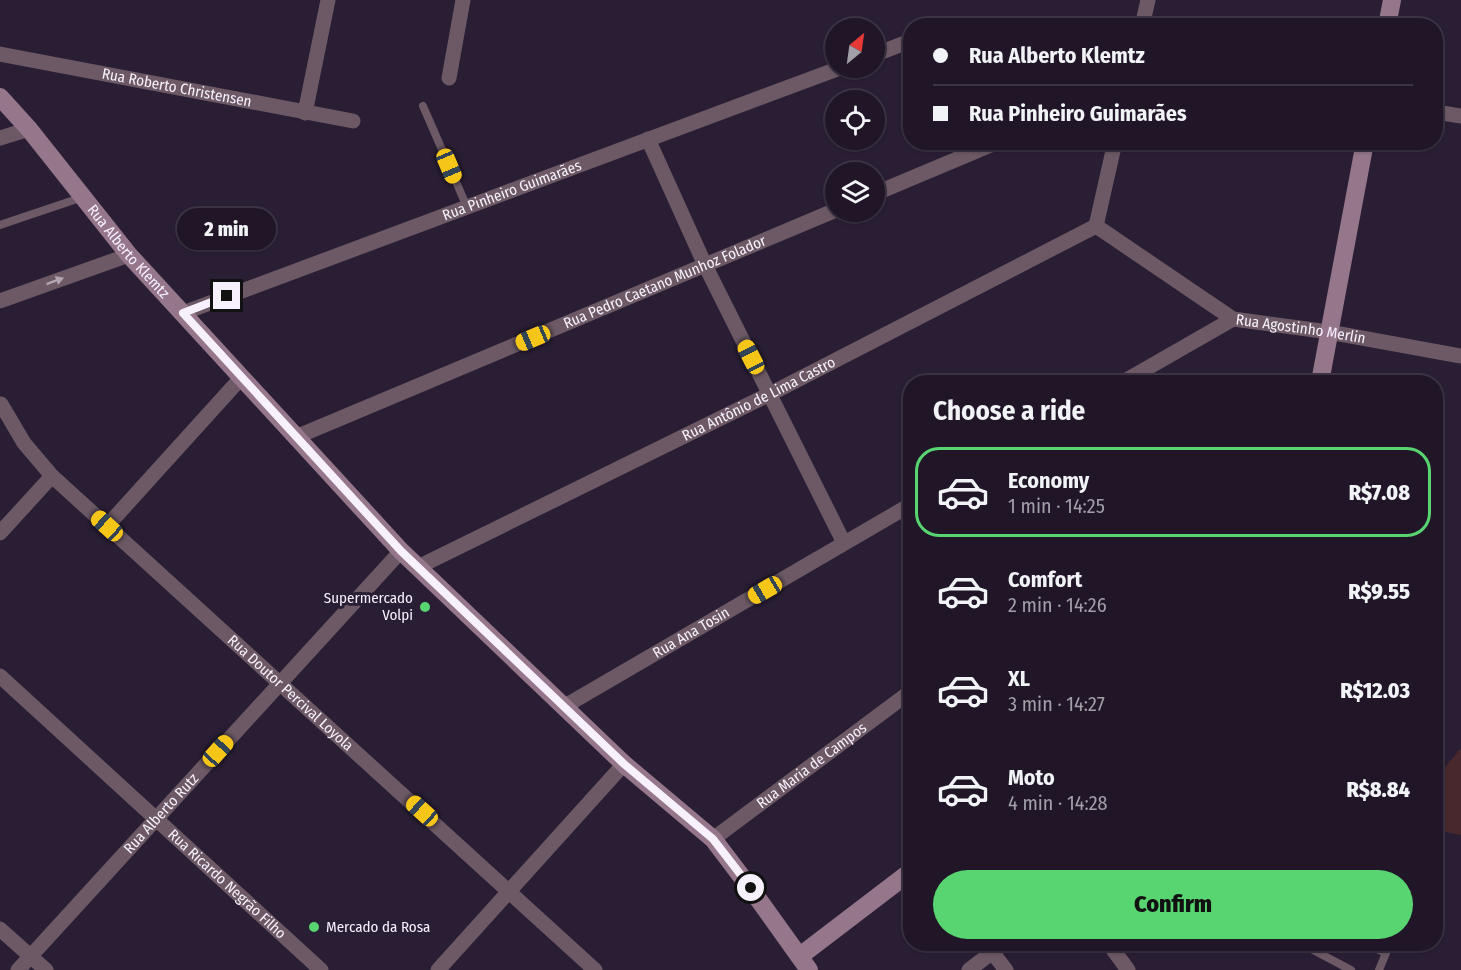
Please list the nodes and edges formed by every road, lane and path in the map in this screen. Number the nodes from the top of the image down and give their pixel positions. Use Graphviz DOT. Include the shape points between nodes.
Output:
graph roads {
  1 [pos="328,0"];
  2 [pos="463,0"];
  3 [pos="1148,0"];
  4 [pos="1392,0"];
  5 [pos="1144,18"];
  6 [pos="1389,18"];
  7 [pos="903,44"];
  8 [pos="885,51"];
  9 [pos="0,54"];
  10 [pos="825,74"];
  11 [pos="449,78"];
  12 [pos="0,97"];
  13 [pos="423,106"];
  14 [pos="305,113"];
  15 [pos="1443,113"];
  16 [pos="1461,116"];
  17 [pos="353,121"];
  18 [pos="29,129"];
  19 [pos="0,138"];
  20 [pos="648,139"];
  21 [pos="979,150"];
  22 [pos="1113,150"];
  23 [pos="1363,150"];
  24 [pos="885,189"];
  25 [pos="84,197"];
  26 [pos="467,207"];
  27 [pos="825,215"];
  28 [pos="0,225"];
  29 [pos="1096,226"];
  30 [pos="129,255"];
  31 [pos="705,265"];
  32 [pos="0,301"];
  33 [pos="183,313"];
  34 [pos="1233,319"];
  35 [pos="1329,332"];
  36 [pos="1461,356"];
  37 [pos="1135,375"];
  38 [pos="1321,375"];
  39 [pos="241,378"];
  40 [pos="770,394"];
  41 [pos="2,404"];
  42 [pos="296,437"];
  43 [pos="52,476"];
  44 [pos="903,509"];
  45 [pos="107,526"];
  46 [pos="0,533"];
  47 [pos="844,543"];
  48 [pos="401,551"];
  49 [pos="418,567"];
  50 [pos="0,676"];
  51 [pos="280,683"];
  52 [pos="903,697"];
  53 [pos="565,706"];
  54 [pos="624,764"];
  55 [pos="156,819"];
  56 [pos="713,839"];
  57 [pos="903,878"];
  58 [pos="510,891"];
  59 [pos="0,929"];
  60 [pos="994,951"];
  61 [pos="999,951"];
  62 [pos="1114,951"];
  63 [pos="1315,951"];
  64 [pos="1382,951"];
  65 [pos="31,956"];
  66 [pos="804,963"];
  67 [pos="18,970"];
  68 [pos="46,970"];
  69 [pos="321,970"];
  70 [pos="438,970"];
  71 [pos="595,970"];
  72 [pos="969,970"];
  73 [pos="1006,970"];
  74 [pos="1128,970"];
  75 [pos="1351,970"];
  76 [pos="1379,970"];
  1 -- 14 [label="street"];
  2 -- 11 [label="street"];
  3 -- 5 [label="street"];
  4 -- 6 [label="street"];
  7 -- 8 [label="street"];
  9 -- 14 [label="street, Rua Roberto Christensen"];
  10 -- 20 [label="street, Rua Pinheiro Guimarães"];
  12 -- 18 [label="street, Rua Alberto Klemtz"];
  13 -- 26 [label="lane"];
  14 -- 17 [label="street, Rua Roberto Christensen"];
  15 -- 16 [label="street"];
  18 -- 19 [label="street"];
  18 -- 25 [label="street, Rua Alberto Klemtz"];
  20 -- 26 [label="street, Rua Pinheiro Guimarães"];
  20 -- 31 [label="street"];
  21 -- 24 [label="street"];
  22 -- 29 [label="street"];
  23 -- 35 [label="street"];
  25 -- 28 [label="lane"];
  25 -- 30 [label="street, Rua Alberto Klemtz"];
  26 -- 33 [label="street, Rua Pinheiro Guimarães"];
  27 -- 31 [label="street, Rua Pedro Caetano Munhoz Folador"];
  29 -- 34 [label="street, Rua Agostinho Merlin"];
  29 -- 40 [label="street, Rua Antônio de Lima Castro"];
  32 -- 30 [label="street, one-way"];
  30 -- 33 [label="street, Rua Alberto Klemtz"];
  31 -- 40 [label="street"];
  31 -- 42 [label="street, Rua Pedro Caetano Munhoz Folador"];
  33 -- 39 [label="street, Rua Alberto Klemtz"];
  34 -- 35 [label="street, Rua Agostinho Merlin"];
  34 -- 37 [label="street"];
  35 -- 36 [label="street, Rua Agostinho Merlin"];
  35 -- 38 [label="street"];
  39 -- 42 [label="street, Rua Alberto Klemtz"];
  39 -- 45 [label="street"];
  40 -- 47 [label="street"];
  40 -- 49 [label="street, Rua Antônio de Lima Castro"];
  41 -- 43 [label="street, Rua Doutor Percival Loyola" via="24,442"];
  42 -- 48 [label="street, Rua Alberto Klemtz"];
  43 -- 45 [label="street, Rua Doutor Percival Loyola"];
  43 -- 46 [label="street"];
  44 -- 47 [label="street, Rua Ana Tosin"];
  45 -- 51 [label="street, Rua Doutor Percival Loyola"];
  47 -- 53 [label="street, Rua Ana Tosin"];
  48 -- 49 [label="street, Rua Alberto Klemtz"];
  48 -- 51 [label="street, Rua Alberto Rutz"];
  49 -- 53 [label="street, Rua Alberto Klemtz"];
  50 -- 55 [label="street, Rua Ricardo Negrão Filho"];
  51 -- 55 [label="street, Rua Alberto Rutz"];
  51 -- 58 [label="street, Rua Doutor Percival Loyola"];
  52 -- 56 [label="street, Rua Maria de Campos"];
  53 -- 54 [label="street, Rua Alberto Klemtz"];
  54 -- 56 [label="street, Rua Alberto Klemtz"];
  54 -- 58 [label="street"];
  55 -- 65 [label="street, Rua Alberto Rutz"];
  55 -- 69 [label="street, Rua Ricardo Negrão Filho"];
  56 -- 66 [label="street, Rua Alberto Klemtz"];
  57 -- 66 [label="street"];
  58 -- 70 [label="street"];
  58 -- 71 [label="street, Rua Doutor Percival Loyola"];
  59 -- 65 [label="street"];
  60 -- 72 [label="street"];
  61 -- 73 [label="street"];
  62 -- 74 [label="street"];
  63 -- 75 [label="lane"];
  64 -- 76 [label="lane" via="1386,953"];
  65 -- 67 [label="street, Rua Alberto Rutz"];
  65 -- 68 [label="street"];
}
